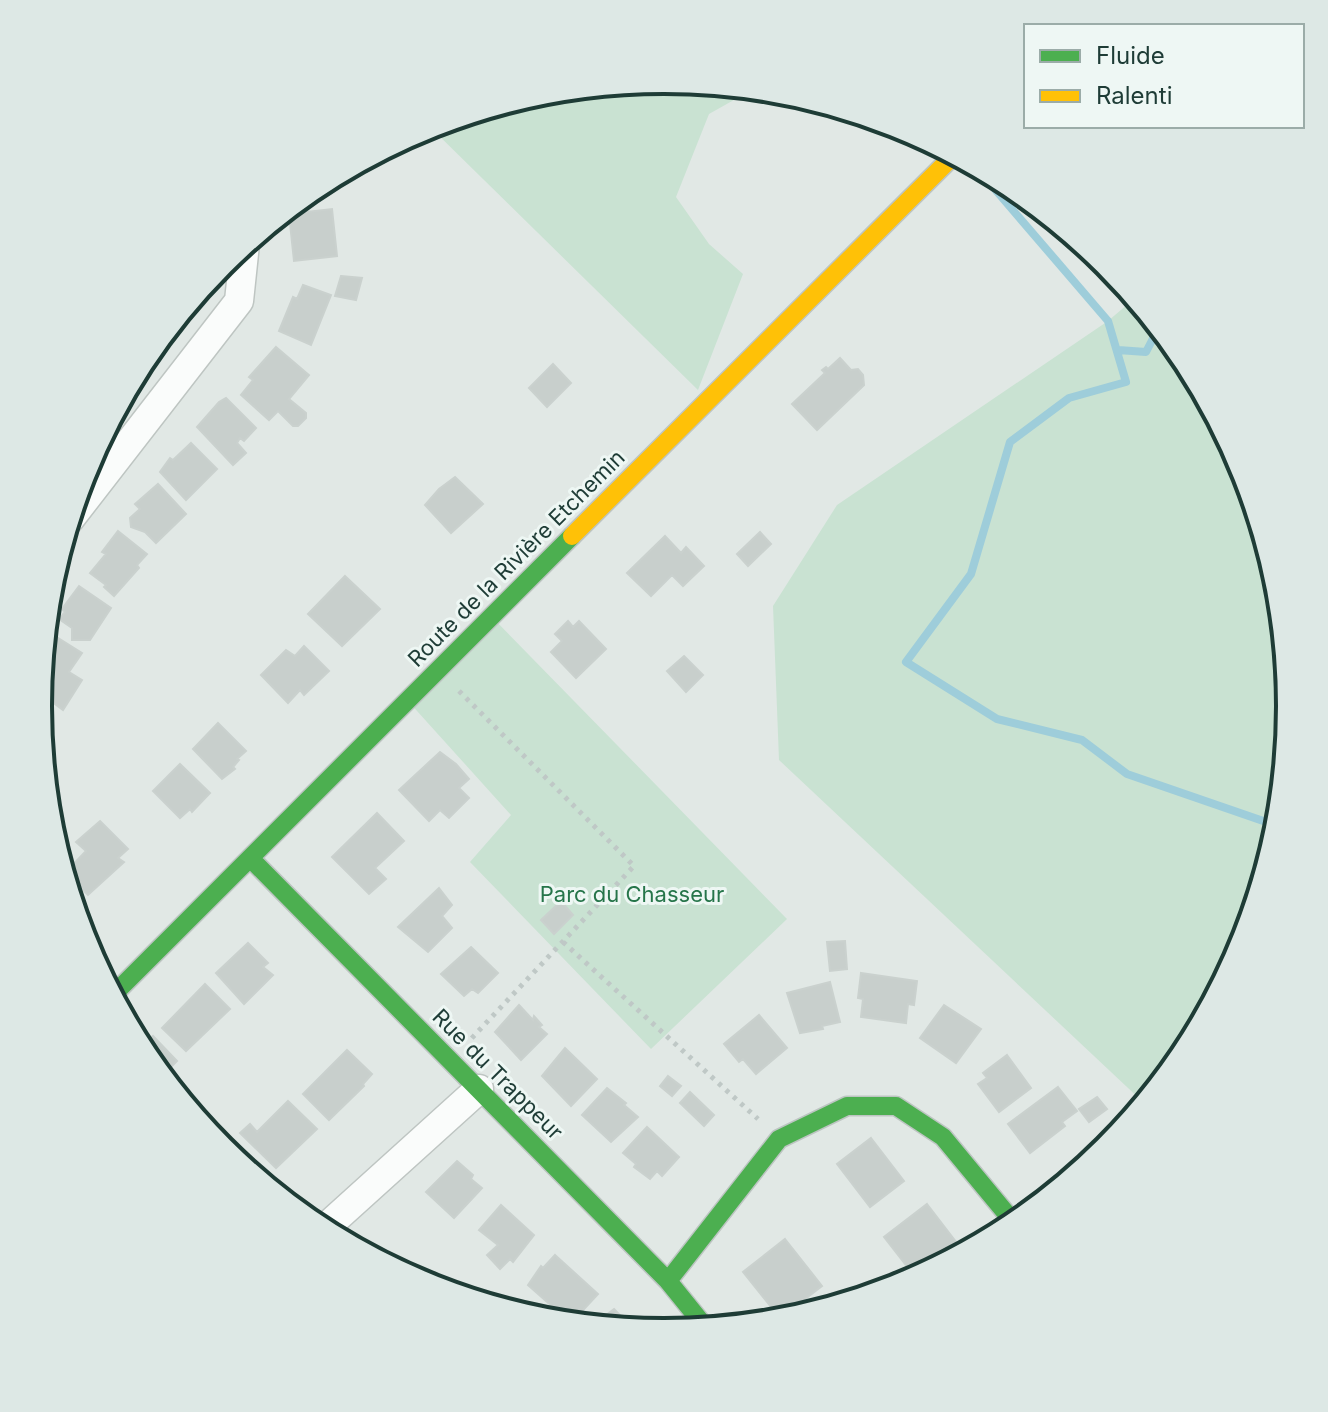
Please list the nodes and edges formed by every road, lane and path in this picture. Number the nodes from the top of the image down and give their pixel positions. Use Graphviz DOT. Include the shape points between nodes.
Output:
graph roads {
  1 [pos="946,163"];
  2 [pos="243,262"];
  3 [pos="91,492"];
  4 [pos="439,670"];
  5 [pos="250,858"];
  6 [pos="563,942"];
  7 [pos="121,987"];
  8 [pos="450,1061"];
  9 [pos="479,1089"];
  10 [pos="779,1139"];
  11 [pos="1006,1213"];
  12 [pos="333,1221"];
  13 [pos="668,1281"];
  14 [pos="697,1317"];
  1 -- 4 [label="street, Route de la Rivière Etchemin"];
  2 -- 3 [label="street" via="239,301"];
  4 -- 5 [label="street, Route de la Rivière Etchemin"];
  4 -- 6 [label="path" via="634,866"];
  5 -- 7 [label="street, Route de la Rivière Etchemin"];
  5 -- 8 [label="street, Rue du Trappeur"];
  6 -- 8 [label="path"];
  6 -- 10 [label="path"];
  8 -- 9 [label="street, Rue du Trappeur"];
  9 -- 12 [label="street"];
  9 -- 13 [label="street, Rue du Trappeur"];
  10 -- 11 [label="street" via="847,1106 896,1106 943,1137"];
  10 -- 13 [label="street"];
  13 -- 14 [label="street, Rue du Trappeur"];
}
